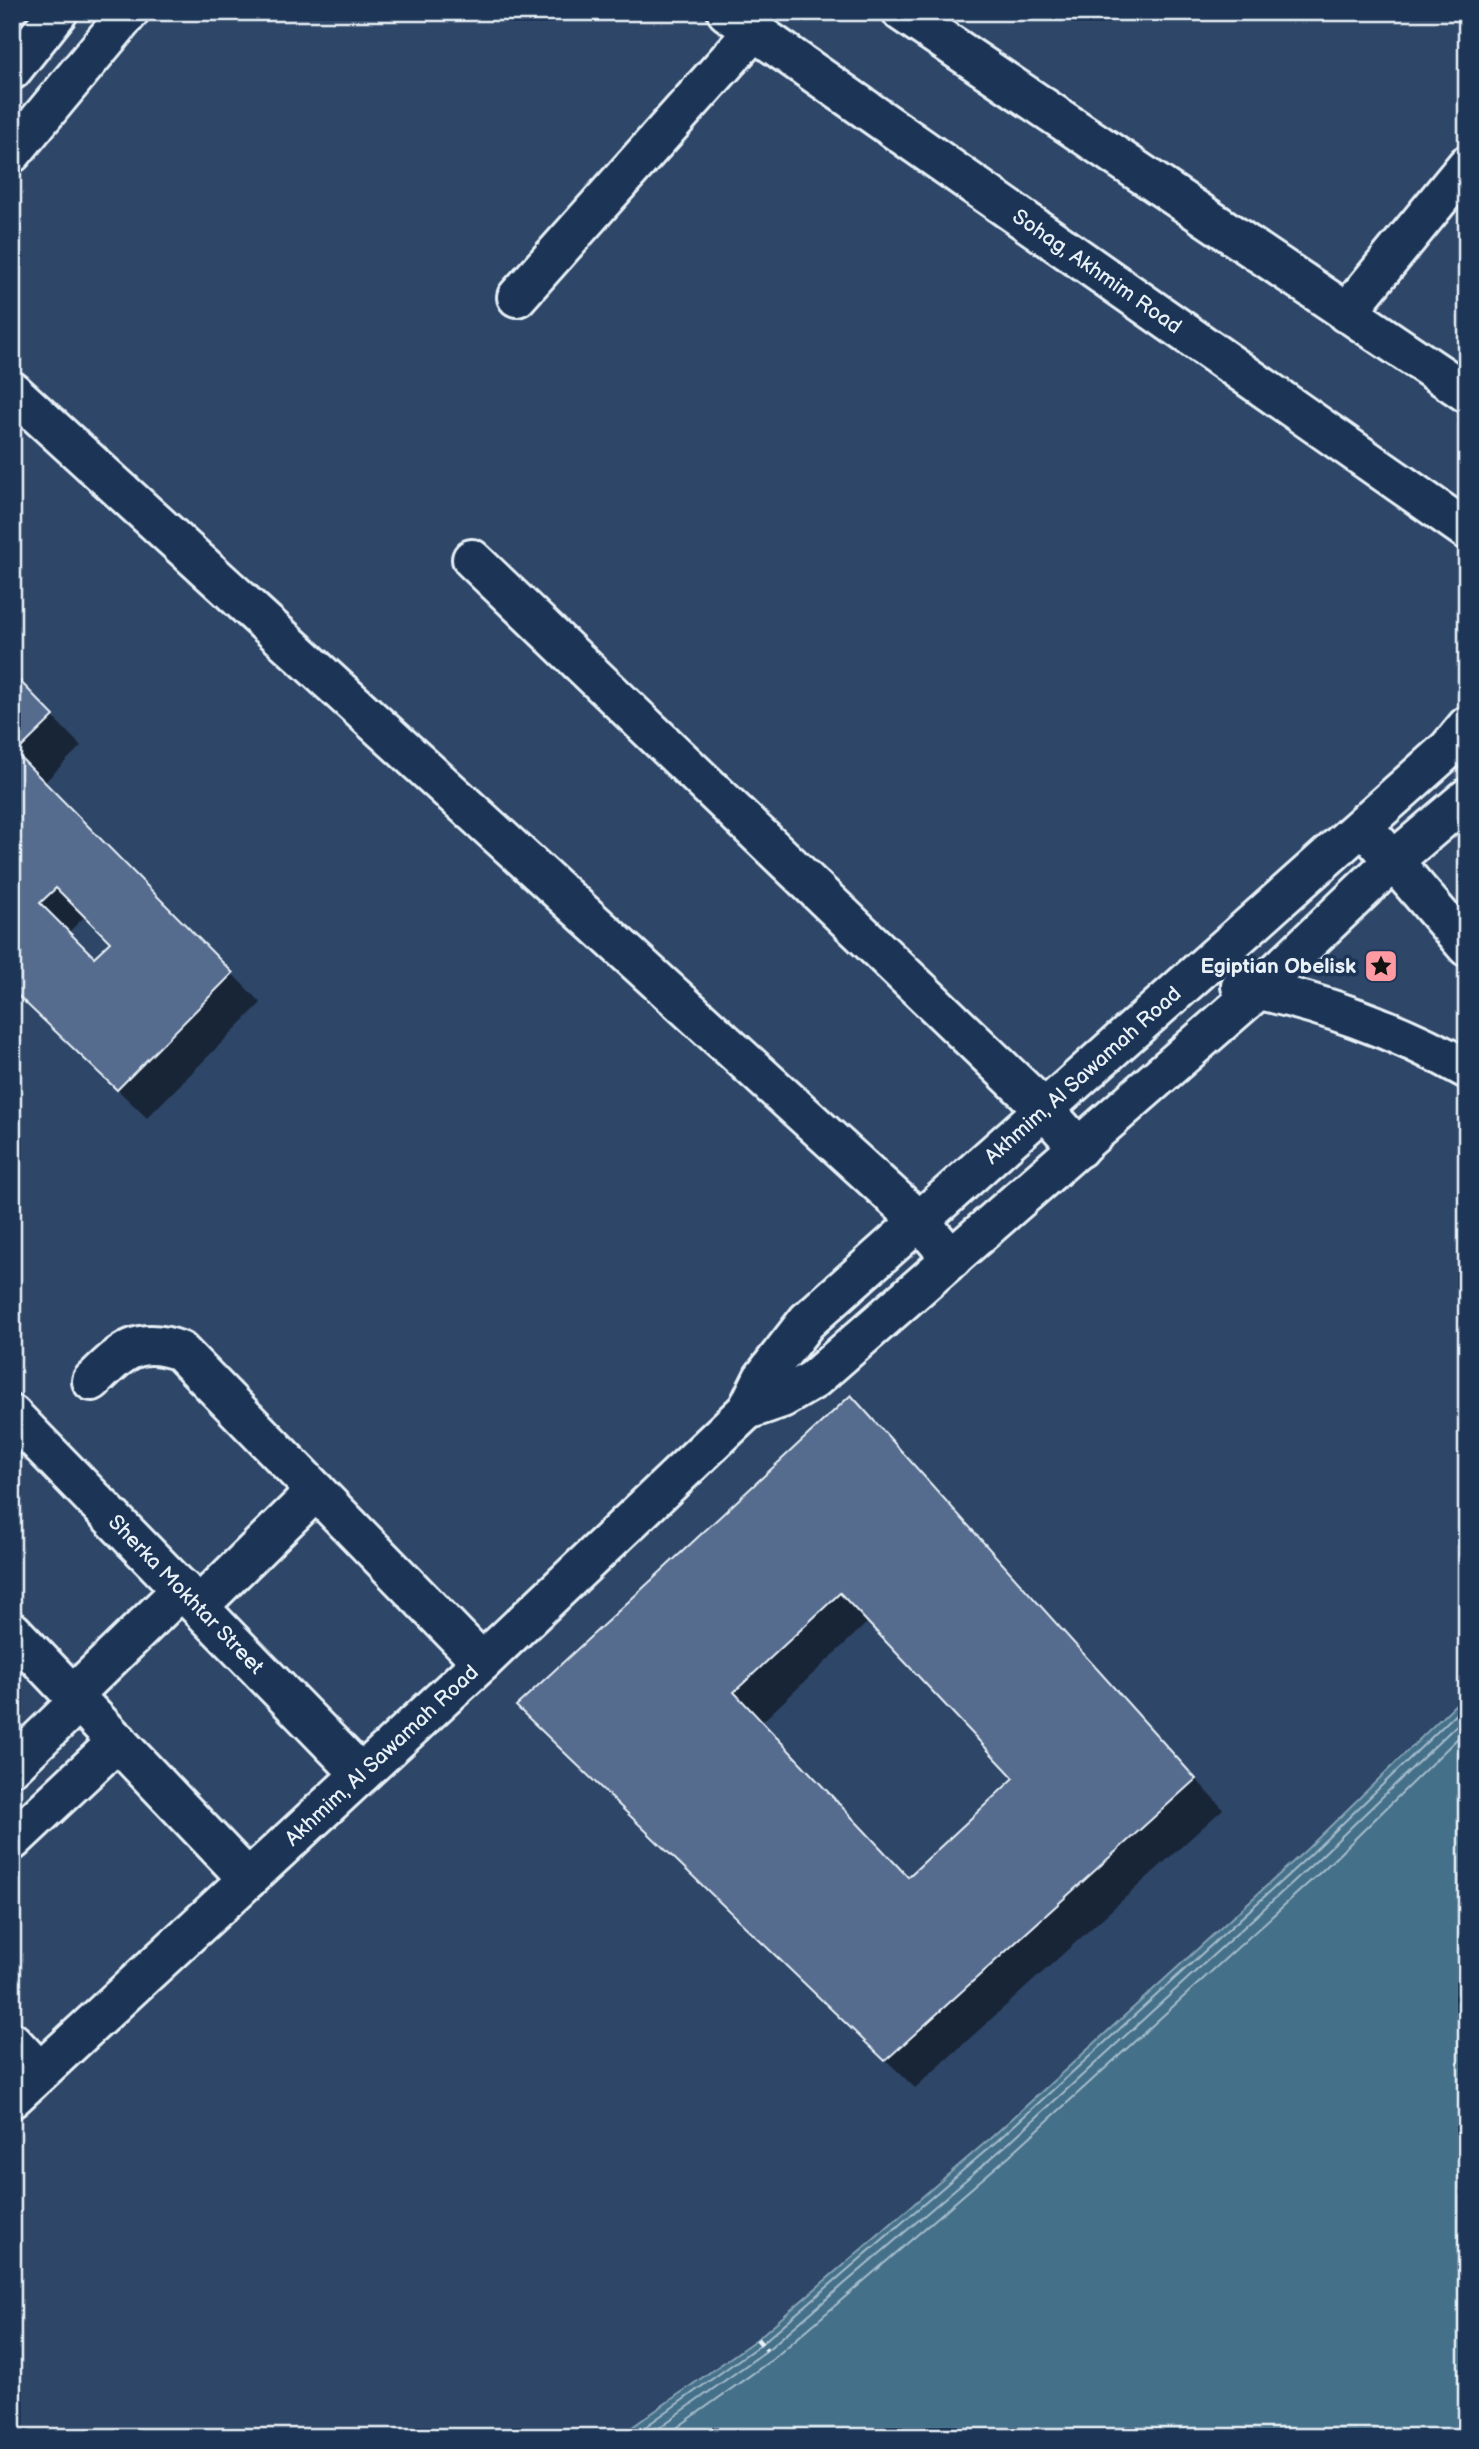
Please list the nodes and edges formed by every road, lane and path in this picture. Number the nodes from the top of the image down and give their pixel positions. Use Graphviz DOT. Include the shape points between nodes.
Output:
graph roads {
  1 [pos="58,12"];
  2 [pos="129,12"];
  3 [pos="901,12"];
  4 [pos="740,22"];
  5 [pos="12,70"];
  6 [pos="12,153"];
  7 [pos="1467,165"];
  8 [pos="517,298"];
  9 [pos="1346,313"];
  10 [pos="12,391"];
  11 [pos="1467,393"];
  12 [pos="1467,530"];
  13 [pos="472,559"];
  14 [pos="1467,726"];
  15 [pos="1467,798"];
  16 [pos="1362,824"];
  17 [pos="1393,861"];
  18 [pos="1467,947"];
  19 [pos="1194,977"];
  20 [pos="1259,989"];
  21 [pos="1467,1069"];
  22 [pos="1045,1110"];
  23 [pos="1079,1148"];
  24 [pos="920,1221"];
  25 [pos="952,1259"];
  26 [pos="92,1381"];
  27 [pos="747,1410"];
  28 [pos="20,1437"];
  29 [pos="316,1490"];
  30 [pos="190,1598"];
  31 [pos="12,1631"];
  32 [pos="482,1662"];
  33 [pos="76,1698"];
  34 [pos="118,1741"];
  35 [pos="12,1766"];
  36 [pos="361,1774"];
  37 [pos="12,1841"];
  38 [pos="248,1879"];
  39 [pos="12,2042"];
  40 [pos="40,2071"];
  41 [pos="12,2098"];
  42 [pos="757,2339"];
  43 [pos="767,2350"];
  1 -- 5 [label="main road"];
  2 -- 6 [label="main road"];
  3 -- 9 [label="main road"];
  4 -- 8 [label="main road"];
  4 -- 12 [label="main road, Sohag, Akhmim Road"];
  7 -- 9 [label="main road"];
  9 -- 11 [label="main road"];
  10 -- 24 [label="main road"];
  13 -- 22 [label="main road"];
  14 -- 16 [label="main road, Akhmim, Al Sawamah Road" via="1448,749"];
  15 -- 17 [label="main road, Akhmim, Al Sawamah Road"];
  16 -- 17 [label="main road"];
  16 -- 19 [label="main road, Akhmim, Al Sawamah Road"];
  17 -- 18 [label="main road"];
  17 -- 20 [label="main road, Akhmim, Al Sawamah Road"];
  19 -- 20 [label="main road"];
  19 -- 22 [label="main road, Akhmim, Al Sawamah Road"];
  20 -- 21 [label="main road" via="1390,1032"];
  20 -- 23 [label="main road, Akhmim, Al Sawamah Road"];
  22 -- 23 [label="main road"];
  22 -- 24 [label="main road, Akhmim, Al Sawamah Road"];
  23 -- 25 [label="main road, Akhmim, Al Sawamah Road"];
  24 -- 25 [label="main road"];
  24 -- 27 [label="main road, Akhmim, Al Sawamah Road" via="807,1321 763,1378"];
  25 -- 27 [label="main road, Akhmim, Al Sawamah Road" via="813,1380 782,1398"];
  26 -- 29 [label="main road" via="136,1345 159,1343 180,1351"];
  27 -- 32 [label="main road, Akhmim, Al Sawamah Road"];
  28 -- 30 [label="main road, Sherka Mokhtar Street"];
  29 -- 30 [label="main road"];
  29 -- 32 [label="main road"];
  30 -- 33 [label="main road"];
  30 -- 36 [label="main road, Sherka Mokhtar Street"];
  31 -- 33 [label="main road"];
  32 -- 36 [label="main road, Akhmim, Al Sawamah Road"];
  33 -- 34 [label="main road"];
  33 -- 35 [label="main road"];
  34 -- 37 [label="main road"];
  34 -- 38 [label="main road"];
  36 -- 38 [label="main road, Akhmim, Al Sawamah Road"];
  38 -- 40 [label="main road, Akhmim, Al Sawamah Road"];
  39 -- 40 [label="main road"];
  40 -- 41 [label="main road, Akhmim, Al Sawamah Road"];
  42 -- 43 [label="path"];
}
